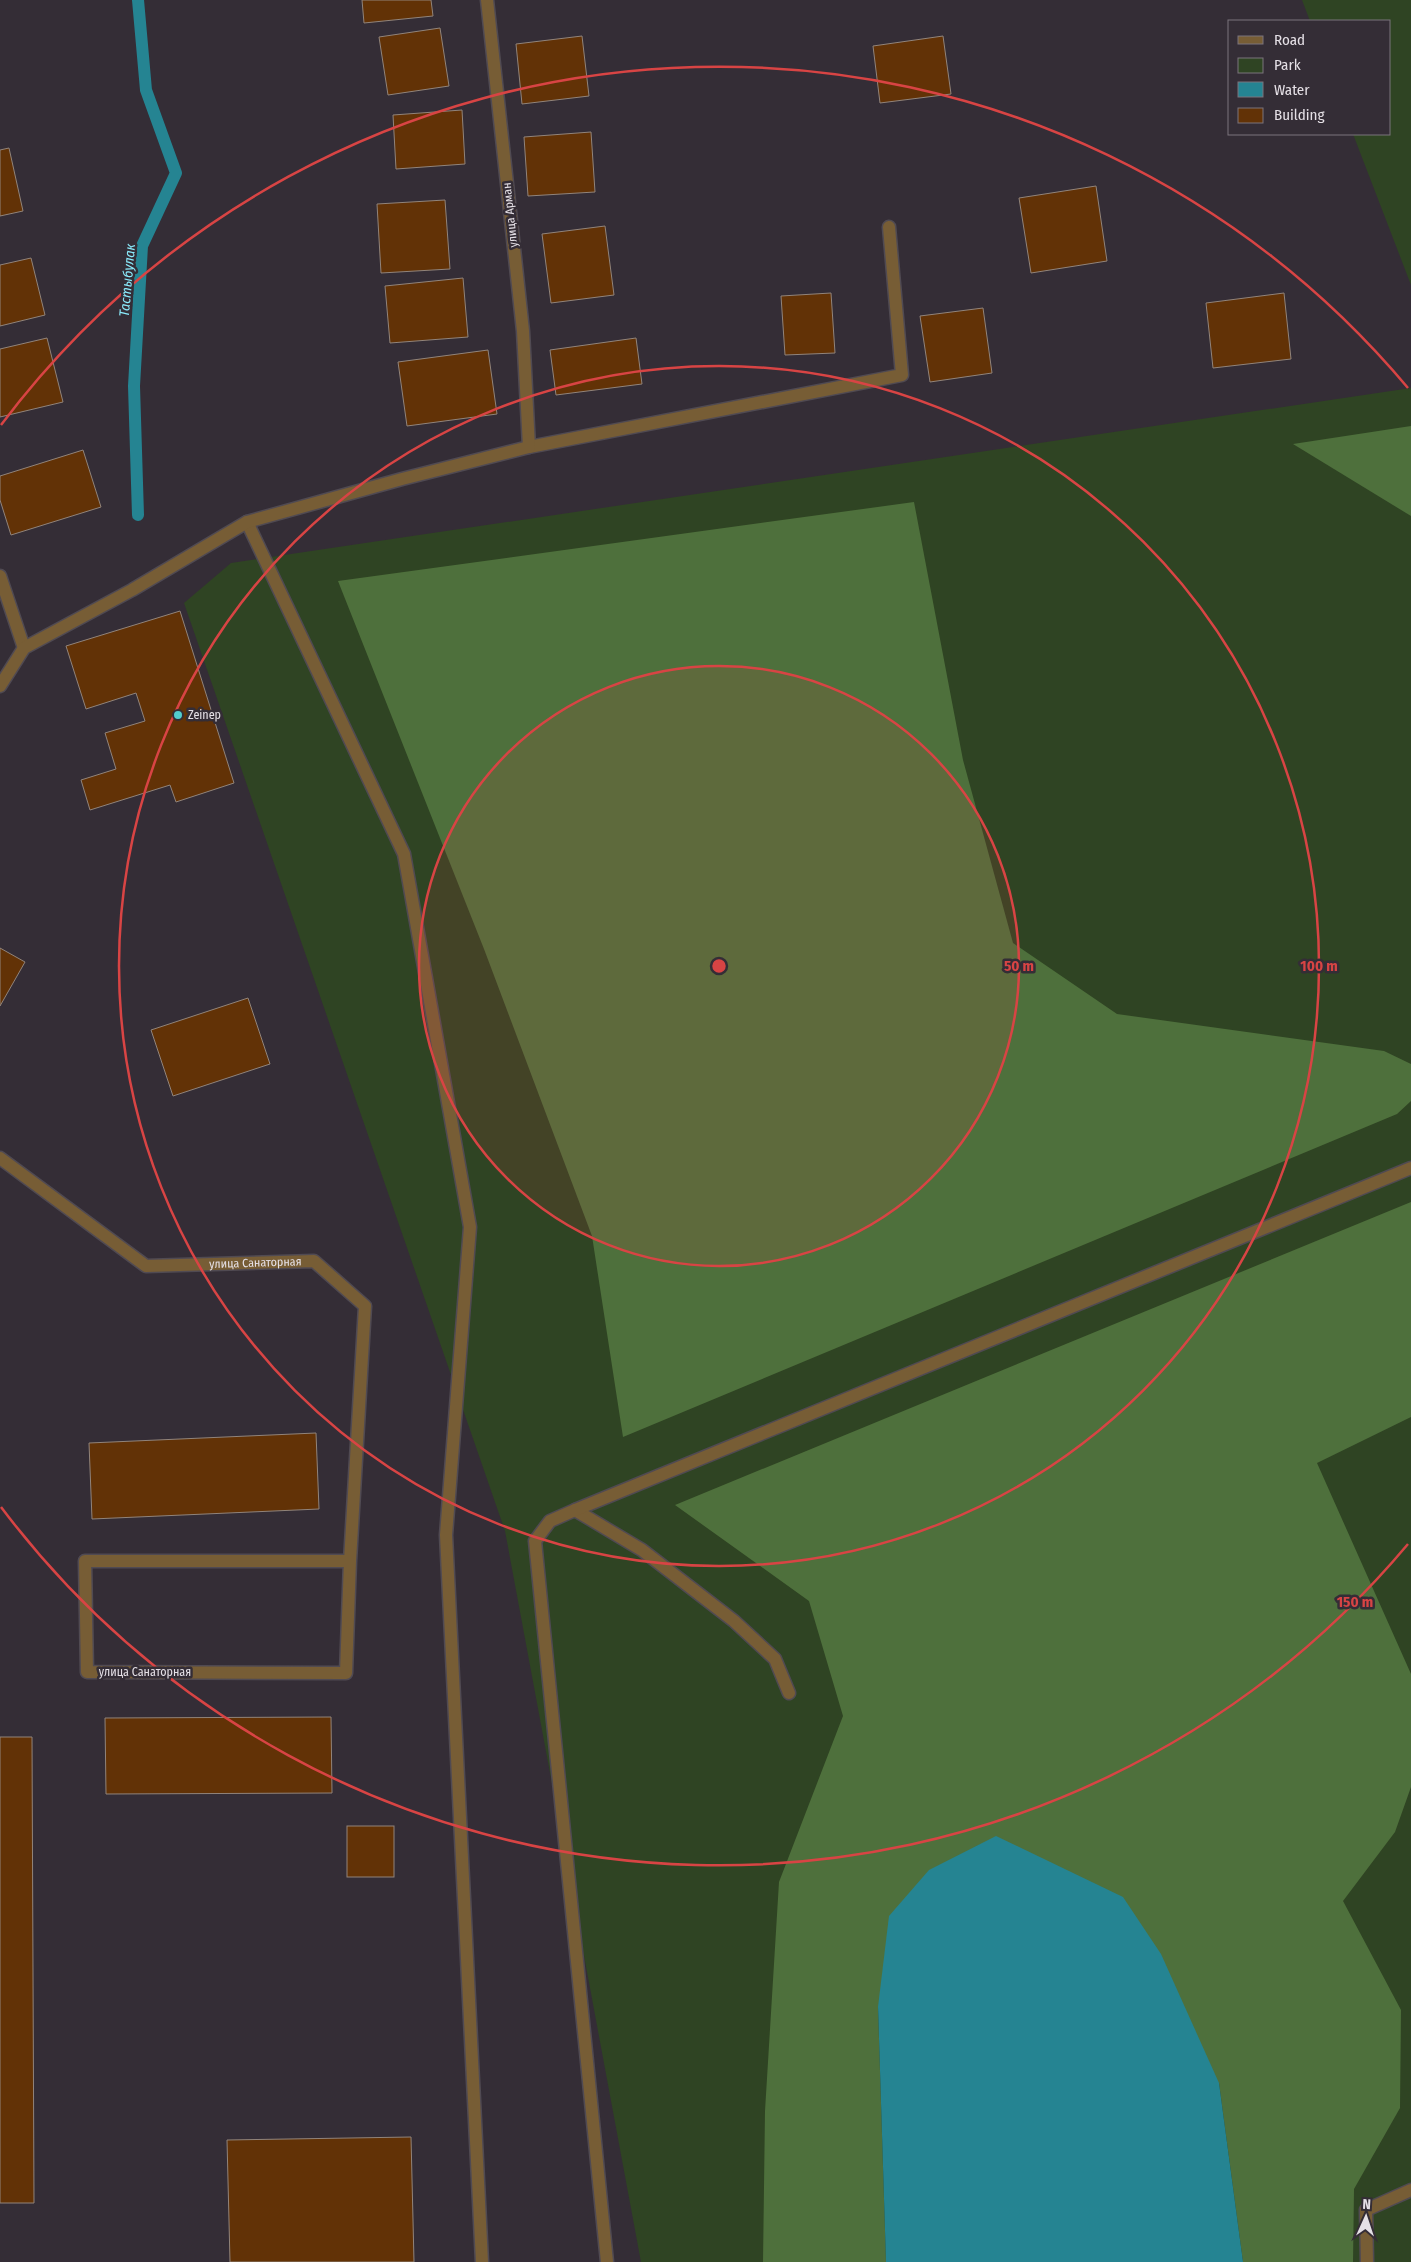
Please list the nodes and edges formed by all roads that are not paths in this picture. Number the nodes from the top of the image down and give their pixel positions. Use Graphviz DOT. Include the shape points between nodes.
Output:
graph roads {
  1 [pos="487,0"];
  2 [pos="889,227"];
  3 [pos="529,447"];
  4 [pos="247,522"];
  5 [pos="0,576"];
  6 [pos="24,648"];
  7 [pos="0,686"];
  8 [pos="0,1158"];
  9 [pos="1411,1168"];
  10 [pos="575,1510"];
  11 [pos="350,1561"];
  12 [pos="789,1693"];
  13 [pos="1411,2190"];
  14 [pos="482,2262"];
  15 [pos="607,2262"];
  16 [pos="1367,2262"];
  1 -- 3 [label="street, улица Арман" via="523,331"];
  2 -- 3 [label="street" via="902,375"];
  3 -- 4 [label="street"];
  4 -- 6 [label="street" via="132,590"];
  4 -- 14 [label="street" via="404,854 470,1227 446,1535"];
  5 -- 6 [label="street"];
  6 -- 7 [label="street"];
  8 -- 11 [label="street, улица Санаторная" via="146,1266 314,1261 365,1306"];
  9 -- 10 [label="street"];
  10 -- 12 [label="street" via="642,1550 734,1621 775,1659"];
  10 -- 15 [label="street" via="550,1521 534,1541"];
  11 -- 11 [label="street, улица Санаторная" via="84,1561 88,1672 346,1673"];
  13 -- 16 [label="street" via="1366,2210"];
}
